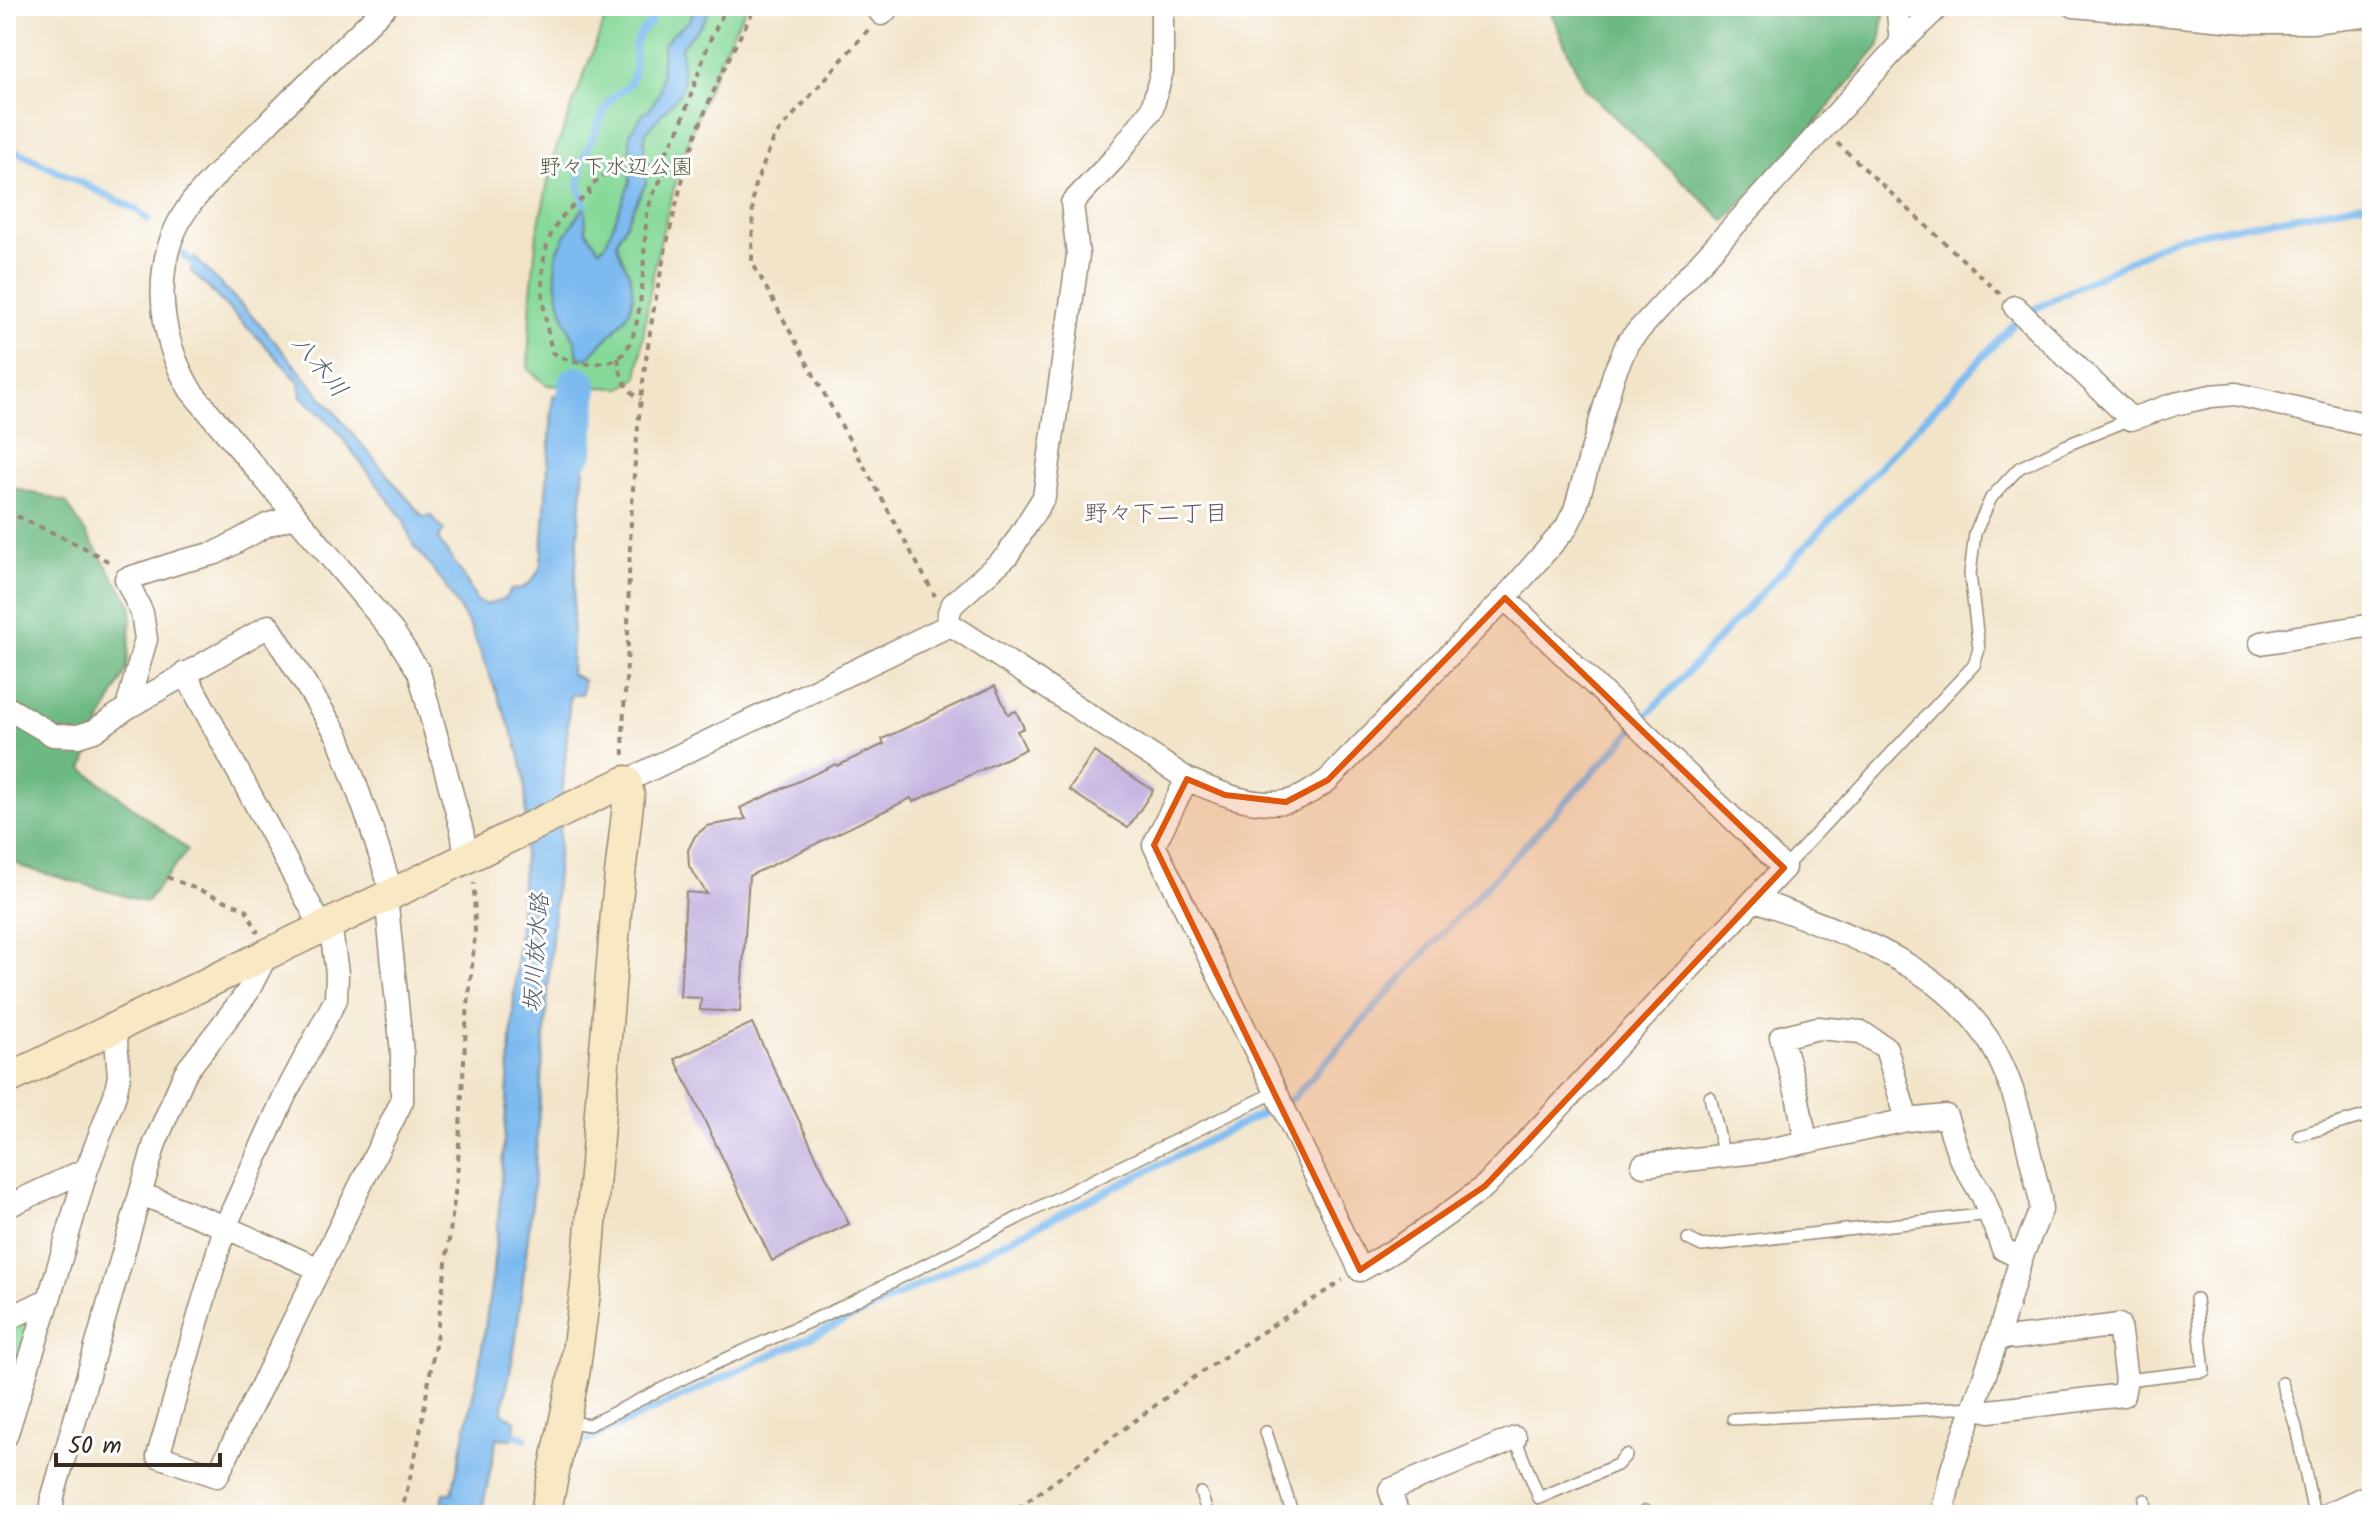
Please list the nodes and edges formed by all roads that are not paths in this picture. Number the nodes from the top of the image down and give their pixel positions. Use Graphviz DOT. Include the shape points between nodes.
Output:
graph roads {
  1 [pos="386,6"];
  2 [pos="1162,6"];
  3 [pos="1902,6"];
  4 [pos="1939,6"];
  5 [pos="2074,6"];
  6 [pos="2372,15"];
  7 [pos="1901,43"];
  8 [pos="2021,313"];
  9 [pos="2131,419"];
  10 [pos="2372,426"];
  11 [pos="295,516"];
  12 [pos="1505,598"];
  13 [pos="949,619"];
  14 [pos="2372,625"];
  15 [pos="2261,643"];
  16 [pos="185,673"];
  17 [pos="6,707"];
  18 [pos="127,708"];
  19 [pos="1187,779"];
  20 [pos="618,785"];
  21 [pos="476,852"];
  22 [pos="1784,868"];
  23 [pos="389,894"];
  24 [pos="1756,900"];
  25 [pos="326,925"];
  26 [pos="267,954"];
  27 [pos="115,1028"];
  28 [pos="6,1080"];
  29 [pos="1276,1092"];
  30 [pos="1710,1097"];
  31 [pos="2372,1114"];
  32 [pos="1907,1120"];
  33 [pos="2299,1135"];
  34 [pos="1806,1141"];
  35 [pos="1724,1156"];
  36 [pos="1643,1165"];
  37 [pos="87,1169"];
  38 [pos="141,1194"];
  39 [pos="6,1207"];
  40 [pos="1990,1214"];
  41 [pos="225,1227"];
  42 [pos="1688,1239"];
  43 [pos="2021,1258"];
  44 [pos="319,1269"];
  45 [pos="49,1299"];
  46 [pos="2196,1299"];
  47 [pos="6,1320"];
  48 [pos="1999,1334"];
  49 [pos="2126,1380"];
  50 [pos="2282,1383"];
  51 [pos="1975,1407"];
  52 [pos="1733,1419"];
  53 [pos="565,1421"];
  54 [pos="1266,1432"];
  55 [pos="6,1436"];
  56 [pos="1515,1438"];
  57 [pos="1626,1455"];
  58 [pos="1201,1493"];
  59 [pos="2372,1494"];
  60 [pos="2145,1500"];
  61 [pos="51,1515"];
  62 [pos="545,1515"];
  63 [pos="1208,1515"];
  64 [pos="1293,1515"];
  65 [pos="1398,1515"];
  66 [pos="1942,1515"];
  67 [pos="2146,1515"];
  68 [pos="2314,1515"];
  69 [pos="2326,1515"];
  1 -- 11 [label="street" via="209,183 176,229 167,254 162,316 177,368"];
  2 -- 13 [label="street" via="1162,71 1152,109 1072,203 1078,255 1044,497 1007,556 953,604"];
  3 -- 7 [label="street"];
  4 -- 7 [label="street"];
  5 -- 6 [label="street" via="2246,22"];
  7 -- 12 [label="street" via="1628,342 1575,510 1566,528"];
  8 -- 9 [label="street"];
  9 -- 10 [label="street" via="2175,404 2236,394"];
  9 -- 22 [label="lane" via="2019,468 1991,498 1975,533 1970,574 1979,649 1974,665"];
  11 -- 18 [label="street" via="216,553 126,579 142,613 146,639"];
  11 -- 21 [label="street" via="394,633 419,672 462,831"];
  12 -- 19 [label="street" via="1328,780 1309,793 1286,802 1259,802"];
  12 -- 22 [label="street"];
  13 -- 19 [label="street"];
  13 -- 20 [label="street"];
  14 -- 15 [label="street"];
  16 -- 18 [label="street"];
  16 -- 23 [label="street" via="269,626 338,736"];
  16 -- 25 [label="street"];
  17 -- 18 [label="street" via="61,736 86,735"];
  19 -- 29 [label="street" via="1154,845"];
  20 -- 21 [label="street"];
  20 -- 53 [label="street" via="629,795 586,1286"];
  21 -- 23 [label="street"];
  22 -- 24 [label="street"];
  23 -- 25 [label="street"];
  23 -- 44 [label="street" via="402,1101"];
  24 -- 29 [label="street" via="1485,1186 1360,1270"];
  24 -- 43 [label="street" via="1898,959 1945,991 1981,1026 2013,1089 2040,1197 2041,1210"];
  25 -- 26 [label="street"];
  25 -- 41 [label="street" via="337,973 336,999"];
  26 -- 27 [label="street"];
  26 -- 38 [label="street" via="247,993 185,1073 155,1143"];
  27 -- 28 [label="street"];
  27 -- 37 [label="street" via="119,1076"];
  29 -- 53 [label="lane" via="844,1306 589,1425"];
  30 -- 35 [label="lane"];
  31 -- 33 [label="lane"];
  32 -- 34 [label="street"];
  32 -- 34 [label="street" via="1886,1048 1861,1032 1818,1028 1781,1037"];
  32 -- 40 [label="street" via="1946,1116 1960,1158"];
  34 -- 35 [label="street"];
  35 -- 36 [label="street"];
  37 -- 39 [label="street"];
  37 -- 45 [label="street"];
  38 -- 41 [label="street"];
  38 -- 61 [label="street"];
  40 -- 42 [label="lane" via="1702,1246"];
  40 -- 43 [label="street" via="2003,1249"];
  41 -- 44 [label="street"];
  41 -- 44 [label="street" via="158,1456 217,1476"];
  43 -- 48 [label="street"];
  45 -- 47 [label="street"];
  45 -- 55 [label="street"];
  46 -- 49 [label="lane" via="2204,1371"];
  48 -- 49 [label="street" via="2015,1338 2119,1325"];
  48 -- 51 [label="street"];
  49 -- 51 [label="street" via="2123,1395 1989,1411"];
  50 -- 68 [label="lane"];
  51 -- 52 [label="lane"];
  51 -- 66 [label="street"];
  53 -- 62 [label="street"];
  54 -- 64 [label="lane"];
  56 -- 57 [label="lane" via="1539,1498 1617,1465"];
  56 -- 65 [label="street" via="1390,1490"];
  58 -- 63 [label="lane"];
  59 -- 69 [label="street"];
  60 -- 67 [label="lane"];
}
